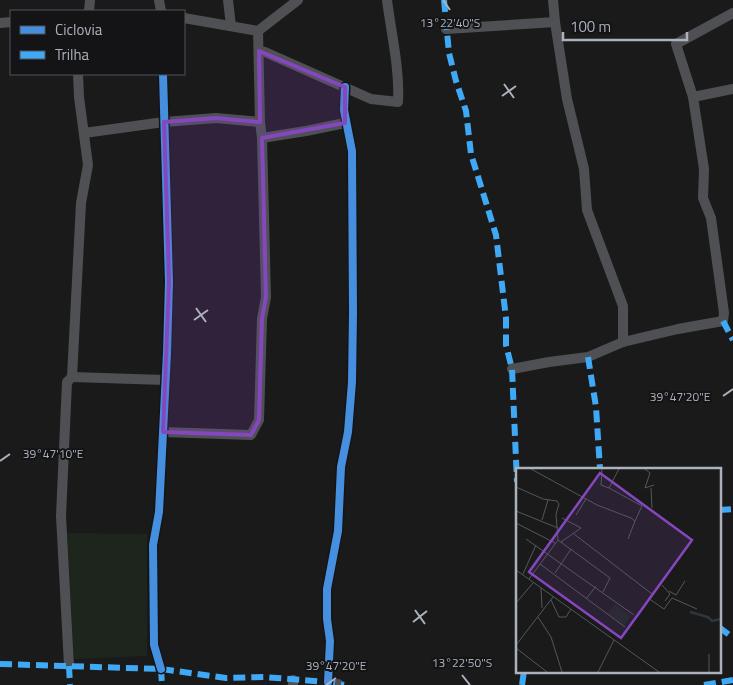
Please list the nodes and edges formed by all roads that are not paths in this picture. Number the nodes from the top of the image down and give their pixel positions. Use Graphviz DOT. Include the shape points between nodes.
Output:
graph roads {
  1 [pos="228,0"];
  2 [pos="298,0"];
  3 [pos="387,0"];
  4 [pos="554,0"];
  5 [pos="733,14"];
  6 [pos="185,18"];
  7 [pos="555,22"];
  8 [pos="231,26"];
  9 [pos="446,29"];
  10 [pos="258,31"];
  11 [pos="259,51"];
  12 [pos="78,75"];
  13 [pos="163,75"];
  14 [pos="345,87"];
  15 [pos="733,89"];
  16 [pos="693,97"];
  17 [pos="164,122"];
  18 [pos="260,122"];
  19 [pos="346,123"];
  20 [pos="84,133"];
  21 [pos="262,138"];
  22 [pos="623,342"];
  23 [pos="512,369"];
  24 [pos="72,377"];
  25 [pos="165,380"];
  26 [pos="163,432"];
  27 [pos="69,666"];
  28 [pos="161,669"];
  29 [pos="335,684"];
  1 -- 8 [label="street"];
  2 -- 10 [label="street"];
  3 -- 14 [label="street" via="398,102 371,99"];
  4 -- 7 [label="street"];
  5 -- 16 [label="street" via="676,44"];
  6 -- 8 [label="street"];
  7 -- 9 [label="street"];
  7 -- 22 [label="street" via="567,99 584,169 587,210 623,306"];
  8 -- 10 [label="street"];
  10 -- 11 [label="street"];
  11 -- 14 [label="street"];
  11 -- 18 [label="street"];
  12 -- 20 [label="street"];
  13 -- 17 [label="street"];
  14 -- 19 [label="street"];
  15 -- 16 [label="street"];
  16 -- 22 [label="street" via="704,170 703,198 711,218 723,321"];
  17 -- 18 [label="street" via="216,118"];
  17 -- 20 [label="street"];
  17 -- 25 [label="street" via="169,282"];
  18 -- 21 [label="street"];
  19 -- 21 [label="street"];
  19 -- 29 [label="street" via="352,151 352,382 341,467 338,531 327,589 327,619"];
  20 -- 24 [label="street" via="88,165 81,203"];
  21 -- 26 [label="street" via="266,297 262,319 259,420 251,435"];
  22 -- 23 [label="street" via="588,357"];
  24 -- 25 [label="street"];
  24 -- 27 [label="street" via="67,382 61,516"];
  25 -- 26 [label="street"];
  26 -- 28 [label="street" via="159,512 153,545 154,645"];
}
